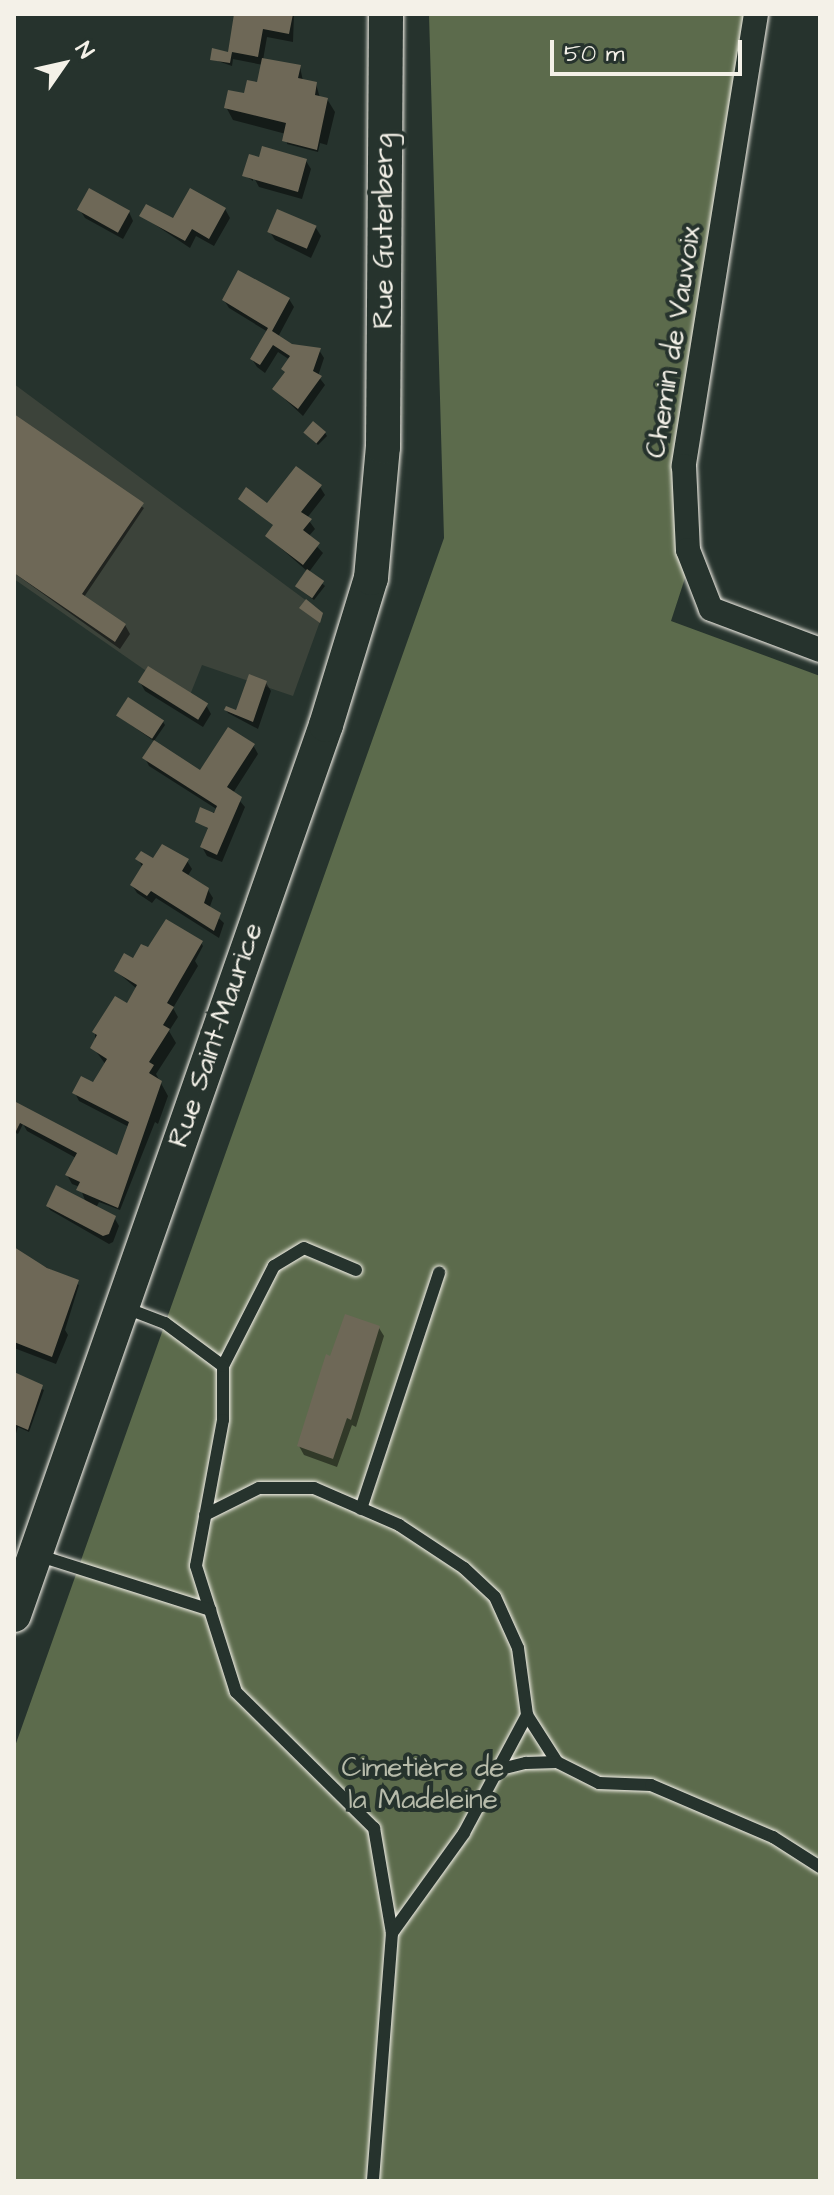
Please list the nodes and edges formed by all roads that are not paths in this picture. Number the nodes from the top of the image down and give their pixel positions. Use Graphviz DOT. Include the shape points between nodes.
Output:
graph roads {
  1 [pos="386,14"];
  2 [pos="756,14"];
  3 [pos="383,447"];
  4 [pos="820,650"];
  5 [pos="356,1270"];
  6 [pos="439,1273"];
  7 [pos="121,1306"];
  8 [pos="223,1366"];
  9 [pos="361,1509"];
  10 [pos="205,1515"];
  11 [pos="35,1555"];
  12 [pos="210,1610"];
  13 [pos="14,1615"];
  14 [pos="527,1715"];
  15 [pos="557,1762"];
  16 [pos="497,1770"];
  17 [pos="820,1867"];
  18 [pos="392,1933"];
  19 [pos="373,2181"];
  1 -- 3 [label="street, Rue Gutenberg"];
  2 -- 4 [label="street, Chemin de Vauvoix" via="684,466 688,550 711,609"];
  3 -- 7 [label="street, Rue Saint-Maurice" via="371,578 326,725"];
  5 -- 8 [label="lane" via="304,1248 274,1266"];
  6 -- 9 [label="lane"];
  7 -- 8 [label="lane" via="165,1323"];
  7 -- 11 [label="street, Rue Saint-Maurice"];
  8 -- 10 [label="lane" via="223,1420"];
  9 -- 10 [label="lane" via="314,1488 259,1488"];
  9 -- 14 [label="lane" via="399,1525 464,1568 495,1597 518,1648"];
  10 -- 12 [label="lane" via="196,1566"];
  11 -- 12 [label="lane"];
  11 -- 13 [label="street, Rue Saint-Maurice"];
  12 -- 18 [label="lane" via="236,1692 374,1828"];
  14 -- 15 [label="lane"];
  14 -- 16 [label="lane"];
  15 -- 16 [label="lane"];
  15 -- 17 [label="lane" via="599,1783 651,1785 773,1837"];
  16 -- 18 [label="lane" via="464,1833"];
  18 -- 19 [label="lane"];
}
